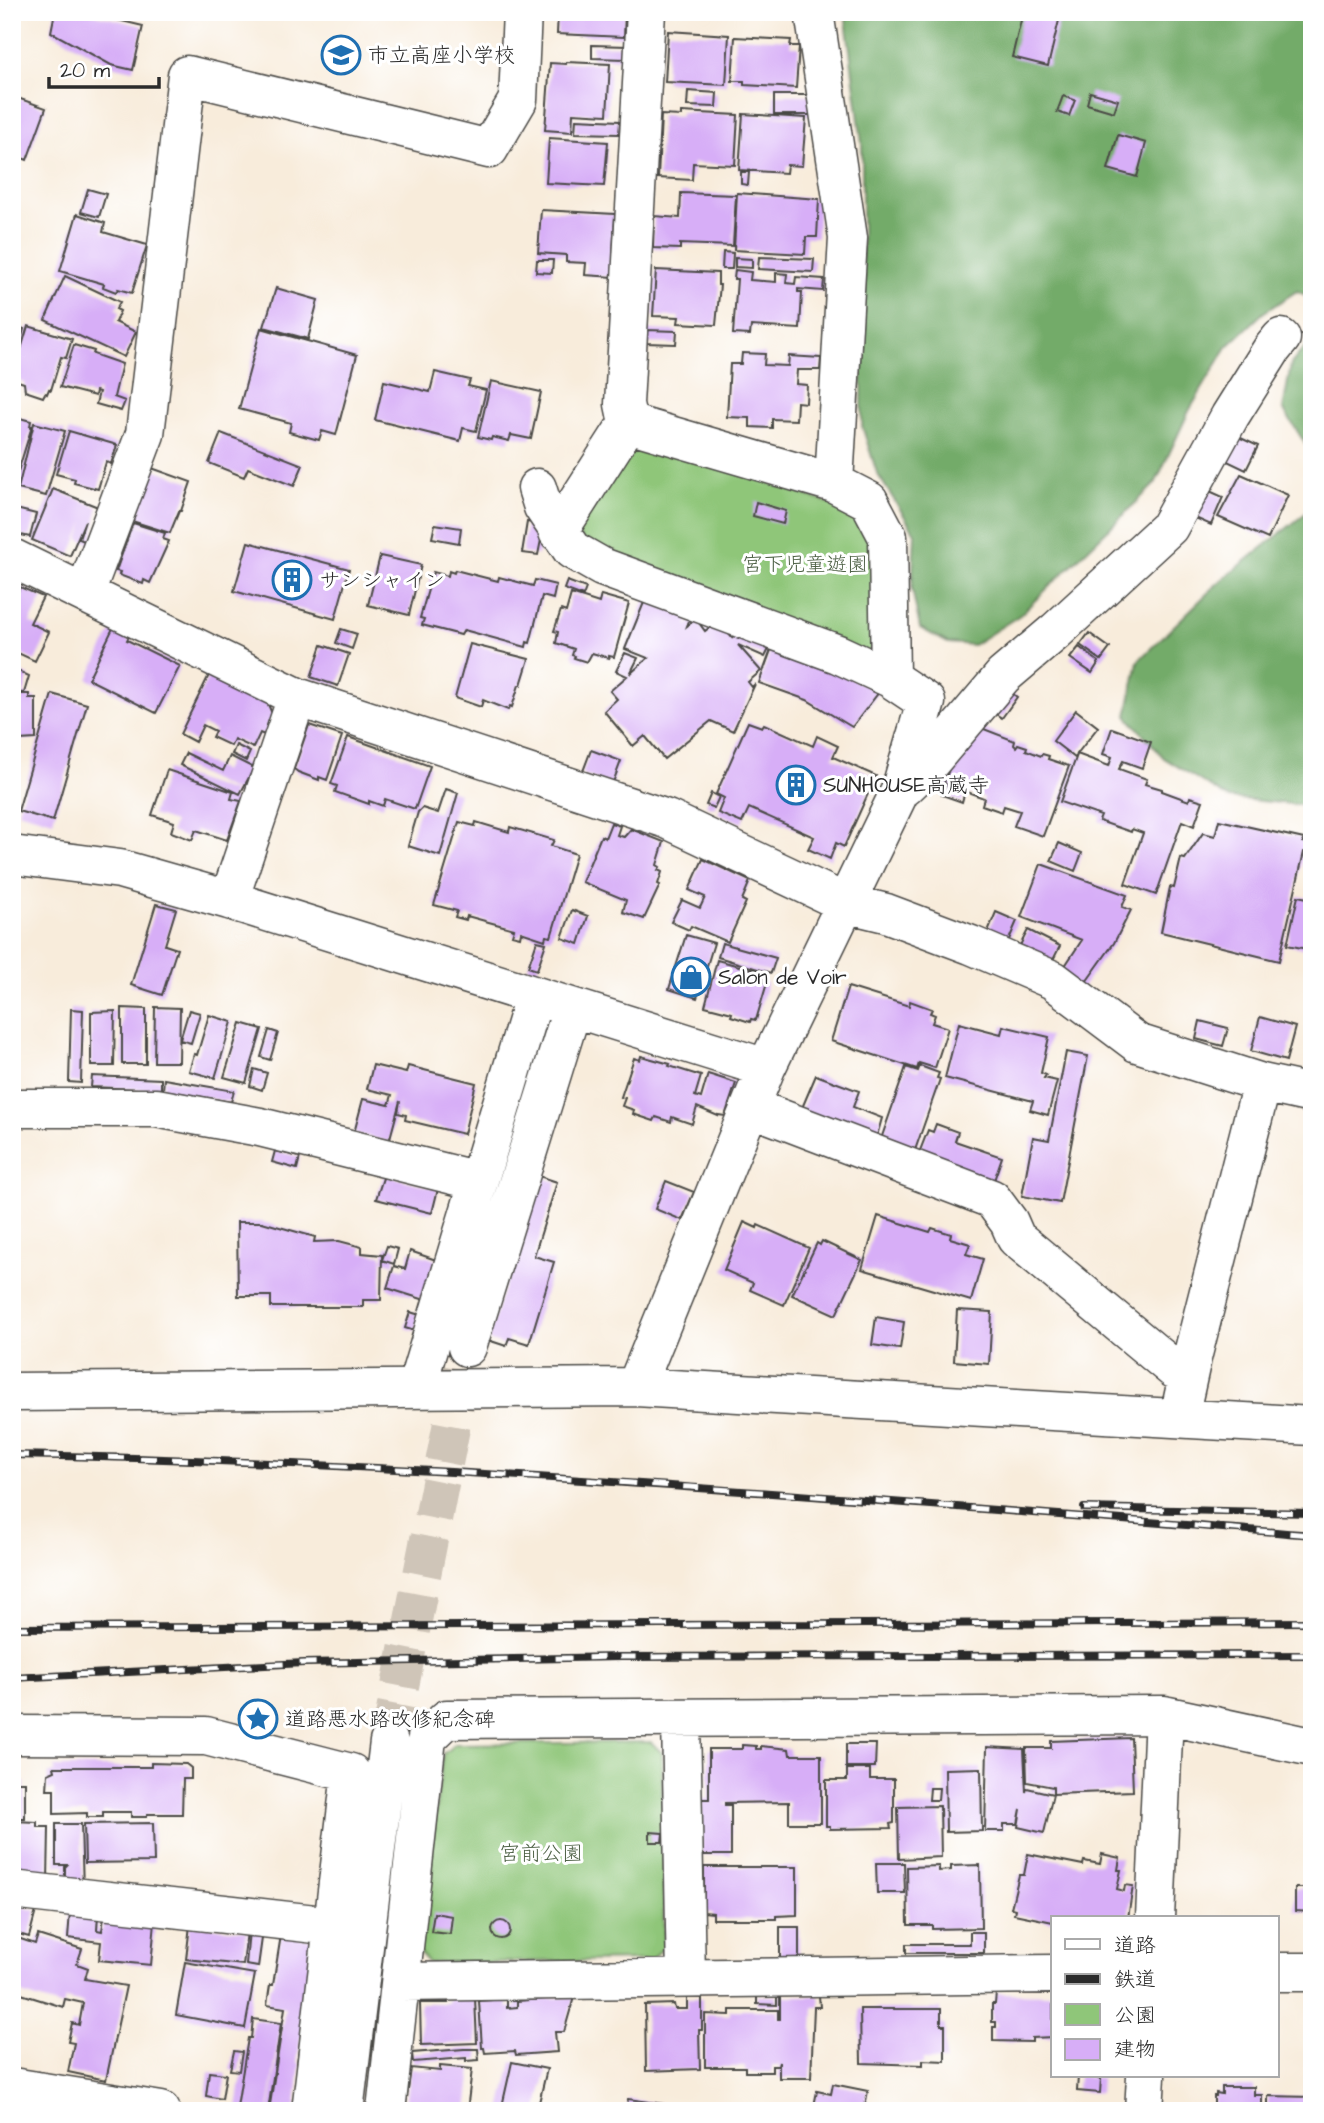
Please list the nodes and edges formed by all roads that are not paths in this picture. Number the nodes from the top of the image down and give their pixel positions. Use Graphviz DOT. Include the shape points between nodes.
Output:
graph roads {
  1 [pos="522,12"];
  2 [pos="646,12"];
  3 [pos="814,12"];
  4 [pos="1282,338"];
  5 [pos="628,423"];
  6 [pos="834,483"];
  7 [pos="537,488"];
  8 [pos="558,533"];
  9 [pos="12,558"];
  10 [pos="85,593"];
  11 [pos="890,678"];
  12 [pos="298,697"];
  13 [pos="901,791"];
  14 [pos="12,855"];
  15 [pos="229,900"];
  16 [pos="845,903"];
  17 [pos="534,997"];
  18 [pos="572,1009"];
  19 [pos="766,1068"];
  20 [pos="1262,1083"];
  21 [pos="1312,1094"];
  22 [pos="750,1107"];
  23 [pos="12,1108"];
  24 [pos="478,1181"];
  25 [pos="467,1347"];
  26 [pos="1188,1373"];
  27 [pos="636,1387"];
  28 [pos="416,1389"];
  29 [pos="12,1392"];
  30 [pos="1179,1417"];
  31 [pos="1312,1426"];
  32 [pos="1164,1715"];
  33 [pos="681,1719"];
  34 [pos="12,1735"];
  35 [pos="389,1742"];
  36 [pos="1312,1747"];
  37 [pos="12,1890"];
  38 [pos="1155,1916"];
  39 [pos="333,1926"];
  40 [pos="1278,1972"];
  41 [pos="1312,1972"];
  42 [pos="1051,1974"];
  43 [pos="686,1978"];
  44 [pos="402,1982"];
  45 [pos="1146,2078"];
  46 [pos="12,2087"];
  47 [pos="161,2111"];
  48 [pos="311,2111"];
  49 [pos="344,2111"];
  50 [pos="386,2111"];
  51 [pos="1144,2111"];
  1 -- 10 [label="street" via="519,100 489,149 187,75 145,434"];
  2 -- 5 [label="street" via="624,404"];
  3 -- 6 [label="street" via="848,237"];
  4 -- 13 [label="street" via="1230,416 1169,527 1003,676"];
  5 -- 6 [label="street"];
  5 -- 8 [label="street"];
  6 -- 11 [label="street" via="869,501 888,537"];
  7 -- 8 [label="street"];
  8 -- 11 [label="street" via="572,550 602,567 838,654"];
  9 -- 10 [label="street"];
  10 -- 12 [label="street"];
  11 -- 13 [label="street" via="926,702"];
  12 -- 15 [label="street"];
  12 -- 16 [label="street" via="667,819"];
  13 -- 16 [label="street"];
  14 -- 15 [label="street" via="120,869"];
  15 -- 17 [label="street"];
  16 -- 19 [label="street"];
  16 -- 20 [label="street" via="886,913 1053,980 1137,1043"];
  17 -- 18 [label="street"];
  17 -- 24 [label="street"];
  18 -- 19 [label="street"];
  18 -- 25 [label="street"];
  19 -- 22 [label="street"];
  20 -- 21 [label="street"];
  20 -- 26 [label="street"];
  22 -- 26 [label="street" via="992,1199 1016,1238 1174,1370"];
  22 -- 27 [label="street"];
  23 -- 24 [label="street" via="156,1108 260,1127"];
  24 -- 28 [label="street"];
  26 -- 30 [label="street"];
  27 -- 28 [label="street"];
  27 -- 30 [label="street"];
  28 -- 29 [label="street"];
  30 -- 31 [label="street"];
  32 -- 33 [label="street"];
  32 -- 36 [label="street"];
  32 -- 38 [label="street"];
  33 -- 43 [label="street"];
  33 -- 44 [label="street" via="447,1719 427,1738"];
  34 -- 39 [label="street" via="206,1735 351,1773"];
  35 -- 49 [label="street"];
  37 -- 39 [label="street"];
  39 -- 48 [label="street"];
  40 -- 41 [label="street"];
  42 -- 43 [label="street"];
  43 -- 44 [label="street"];
  44 -- 50 [label="street"];
  45 -- 51 [label="street"];
  46 -- 47 [label="street"];
}
